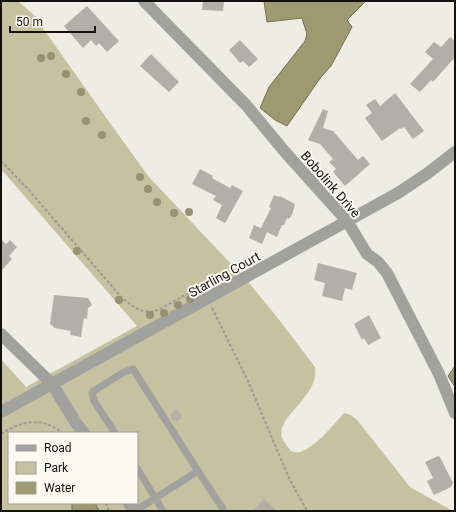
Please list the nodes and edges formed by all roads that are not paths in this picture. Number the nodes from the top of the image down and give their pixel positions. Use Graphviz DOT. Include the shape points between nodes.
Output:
graph roads {
  1 [pos="144,1"];
  2 [pos="455,152"];
  3 [pos="347,222"];
  4 [pos="1,334"];
  5 [pos="52,384"];
  6 [pos="1,412"];
  7 [pos="455,413"];
  8 [pos="83,432"];
  9 [pos="114,432"];
  10 [pos="138,470"];
  11 [pos="198,472"];
  12 [pos="155,499"];
  13 [pos="223,509"];
  14 [pos="135,511"];
  15 [pos="163,511"];
  1 -- 3 [label="street, Bobolink Drive" via="246,105"];
  2 -- 3 [label="street, Starling Court" via="398,193"];
  3 -- 5 [label="street, Starling Court"];
  3 -- 7 [label="street, Bobolink Drive" via="367,254 387,273 439,374"];
  4 -- 5 [label="street"];
  5 -- 6 [label="street, Starling Court"];
  5 -- 8 [label="street"];
  9 -- 11 [label="lane" via="94,401 92,392 133,369"];
  10 -- 12 [label="lane"];
  11 -- 12 [label="lane"];
  11 -- 13 [label="lane"];
  12 -- 14 [label="lane"];
  12 -- 15 [label="lane"];
}
